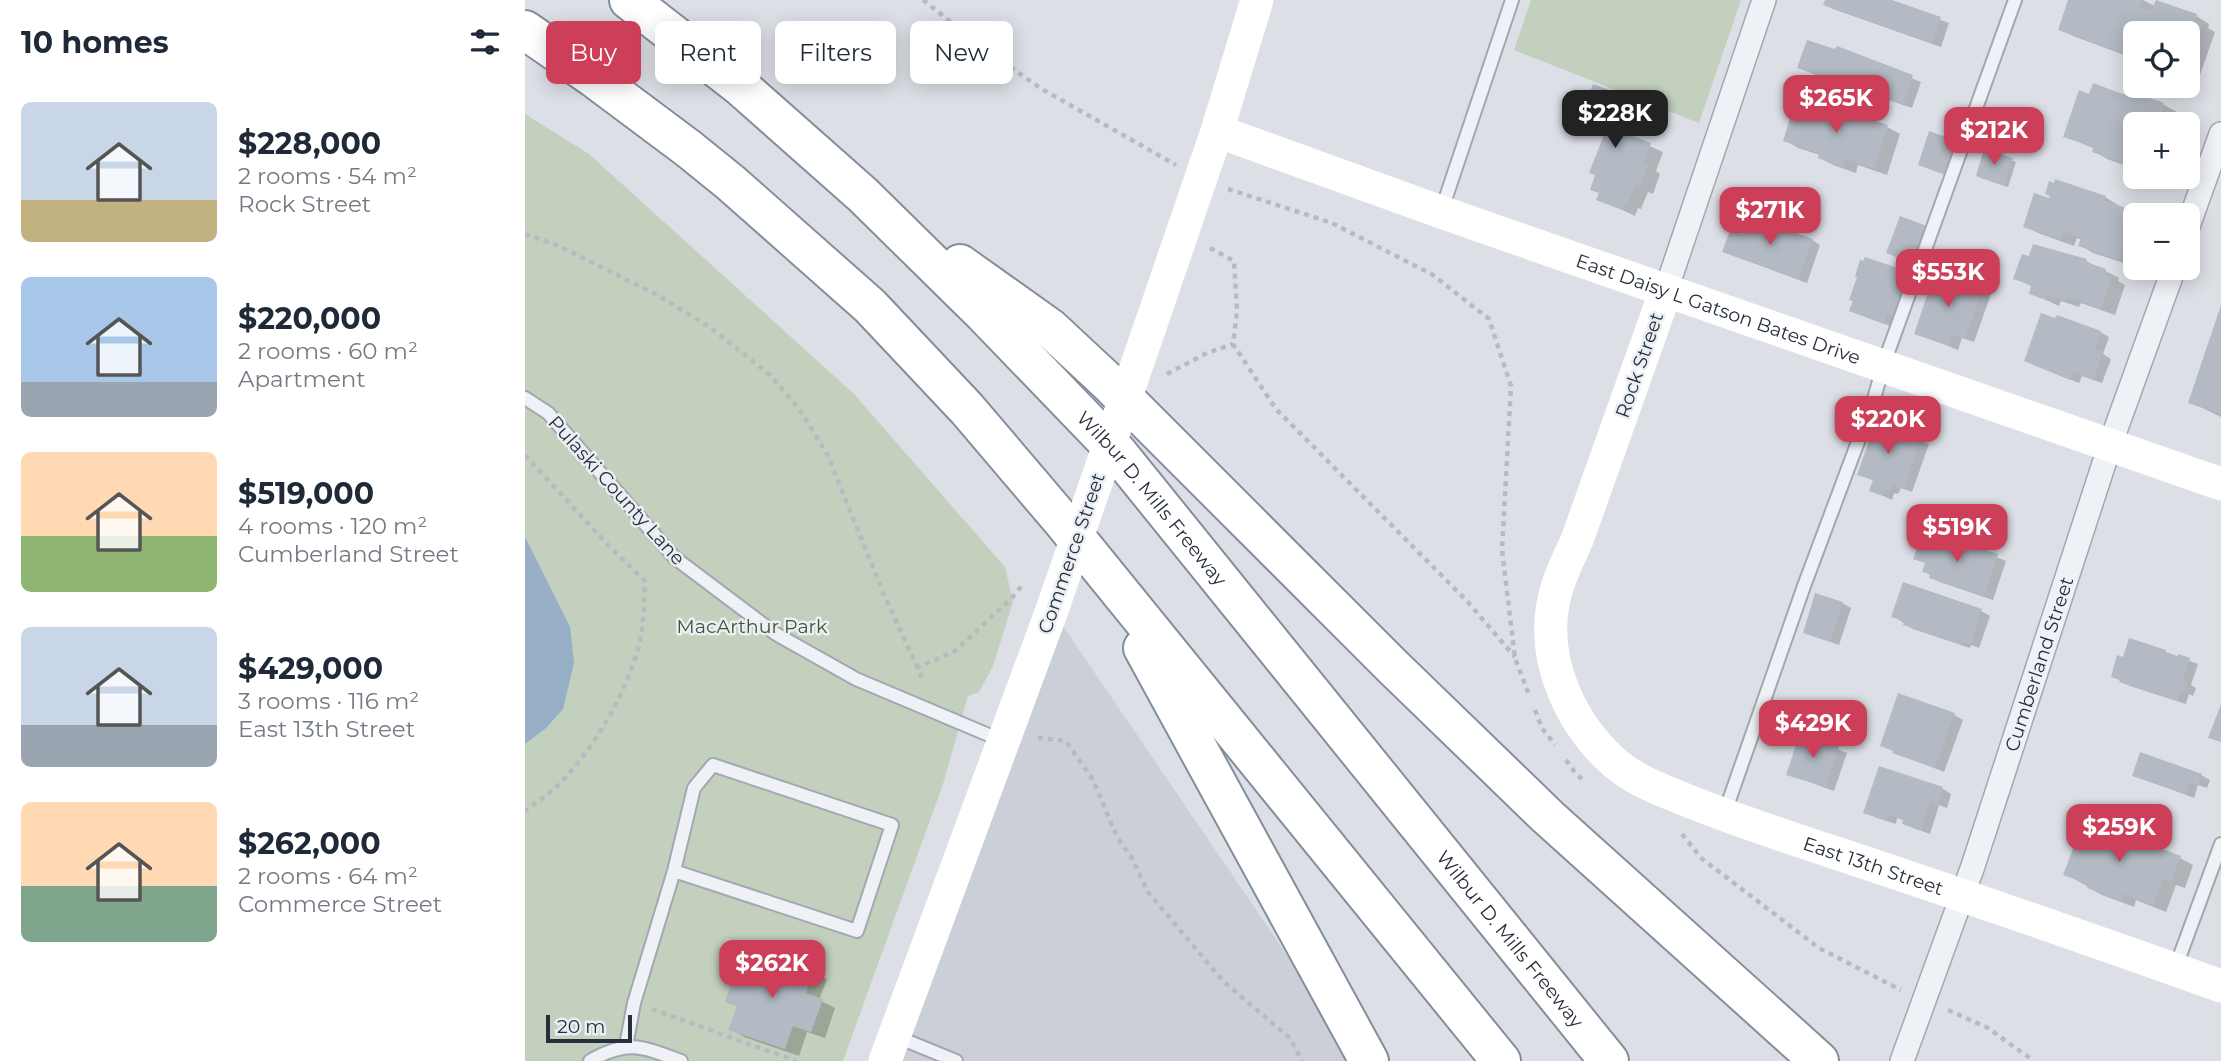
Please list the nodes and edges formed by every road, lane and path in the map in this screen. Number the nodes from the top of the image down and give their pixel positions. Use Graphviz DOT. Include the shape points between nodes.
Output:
graph roads {
  1 [pos="629,0"];
  2 [pos="923,0"];
  3 [pos="1257,0"];
  4 [pos="1512,0"];
  5 [pos="1764,0"];
  6 [pos="2015,0"];
  7 [pos="525,30"];
  8 [pos="1217,131"];
  9 [pos="2221,134"];
  10 [pos="1166,161"];
  11 [pos="1232,191"];
  12 [pos="863,195"];
  13 [pos="2196,203"];
  14 [pos="1441,212"];
  15 [pos="525,234"];
  16 [pos="1209,247"];
  17 [pos="2170,280"];
  18 [pos="1666,290"];
  19 [pos="1233,344"];
  20 [pos="1883,366"];
  21 [pos="1163,376"];
  22 [pos="525,398"];
  23 [pos="2110,446"];
  24 [pos="525,455"];
  25 [pos="2221,484"];
  26 [pos="1098,567"];
  27 [pos="1023,584"];
  28 [pos="1515,658"];
  29 [pos="916,668"];
  30 [pos="924,682"];
  31 [pos="1563,691"];
  32 [pos="1530,698"];
  33 [pos="1534,708"];
  34 [pos="1038,738"];
  35 [pos="1003,741"];
  36 [pos="1556,746"];
  37 [pos="1563,756"];
  38 [pos="1587,782"];
  39 [pos="525,811"];
  40 [pos="1723,816"];
  41 [pos="1674,831"];
  42 [pos="2221,844"];
  43 [pos="674,871"];
  44 [pos="1962,895"];
  45 [pos="2175,969"];
  46 [pos="2221,986"];
  47 [pos="1894,987"];
  48 [pos="633,1003"];
  49 [pos="1950,1010"];
  50 [pos="626,1046"];
  51 [pos="890,1049"];
  52 [pos="590,1061"];
  53 [pos="681,1061"];
  54 [pos="796,1061"];
  55 [pos="956,1061"];
  56 [pos="1302,1061"];
  57 [pos="1369,1061"];
  58 [pos="1501,1061"];
  59 [pos="1609,1061"];
  60 [pos="1819,1061"];
  61 [pos="1902,1061"];
  62 [pos="2034,1061"];
  1 -- 12 [label="highway, Wilbur D. Mills Freeway" via="741,87"];
  2 -- 10 [label="path" via="1040,88"];
  3 -- 8 [label="street, Commerce Street"];
  4 -- 14 [label="lane"];
  5 -- 18 [label="street, Rock Street"];
  6 -- 20 [label="lane"];
  7 -- 26 [label="highway" via="689,149 842,280 967,409"];
  8 -- 14 [label="street, East Daisy L Gatson Bates Drive"];
  8 -- 35 [label="street, Commerce Street, bridge"];
  9 -- 13 [label="street"];
  11 -- 28 [label="path" via="1332,223 1433,275 1489,319 1511,386 1502,550"];
  12 -- 59 [label="highway, Wilbur D. Mills Freeway" via="1117,452"];
  12 -- 60 [label="highway" via="1050,328 1548,817"];
  14 -- 18 [label="street, East Daisy L Gatson Bates Drive"];
  15 -- 29 [label="path" via="659,296 711,328 770,375 800,410 828,456"];
  16 -- 19 [label="path" via="1234,261 1237,311"];
  17 -- 23 [label="street, Cumberland Street"];
  18 -- 20 [label="street, East Daisy L Gatson Bates Drive"];
  18 -- 31 [label="street, Rock Street" via="1553,605 1554,663"];
  19 -- 21 [label="path"];
  19 -- 28 [label="path" via="1276,409 1466,600"];
  20 -- 23 [label="street, East Daisy L Gatson Bates Drive"];
  20 -- 40 [label="lane"];
  22 -- 35 [label="lane, Pulaski County Lane" via="548,413 675,558 776,634 856,679"];
  23 -- 25 [label="street, East Daisy L Gatson Bates Drive"];
  23 -- 44 [label="street, Cumberland Street"];
  24 -- 39 [label="path" via="645,581 644,617 628,680 586,754 555,788"];
  26 -- 57 [label="highway"];
  26 -- 58 [label="highway"];
  27 -- 29 [label="path" via="955,651"];
  28 -- 32 [label="path"];
  29 -- 30 [label="path"];
  31 -- 40 [label="street, East 13th Street" via="1577,718 1616,765 1642,782"];
  33 -- 36 [label="path"];
  34 -- 56 [label="path" via="1066,741 1093,780 1147,892 1223,981 1290,1038"];
  35 -- 51 [label="street, Commerce Street"];
  37 -- 38 [label="path"];
  40 -- 44 [label="street, East 13th Street"];
  41 -- 47 [label="path" via="1685,836 1701,858 1819,948"];
  42 -- 45 [label="lane"];
  43 -- 43 [label="lane" via="694,788 713,765 892,825 857,931"];
  43 -- 48 [label="lane"];
  44 -- 45 [label="street, East 13th Street"];
  44 -- 61 [label="street, Cumberland Street"];
  45 -- 46 [label="street, East 13th Street"];
  48 -- 50 [label="lane"];
  48 -- 54 [label="path"];
  49 -- 62 [label="path" via="1988,1028"];
  50 -- 52 [label="lane"];
  50 -- 53 [label="lane"];
  51 -- 55 [label="lane"];
}
